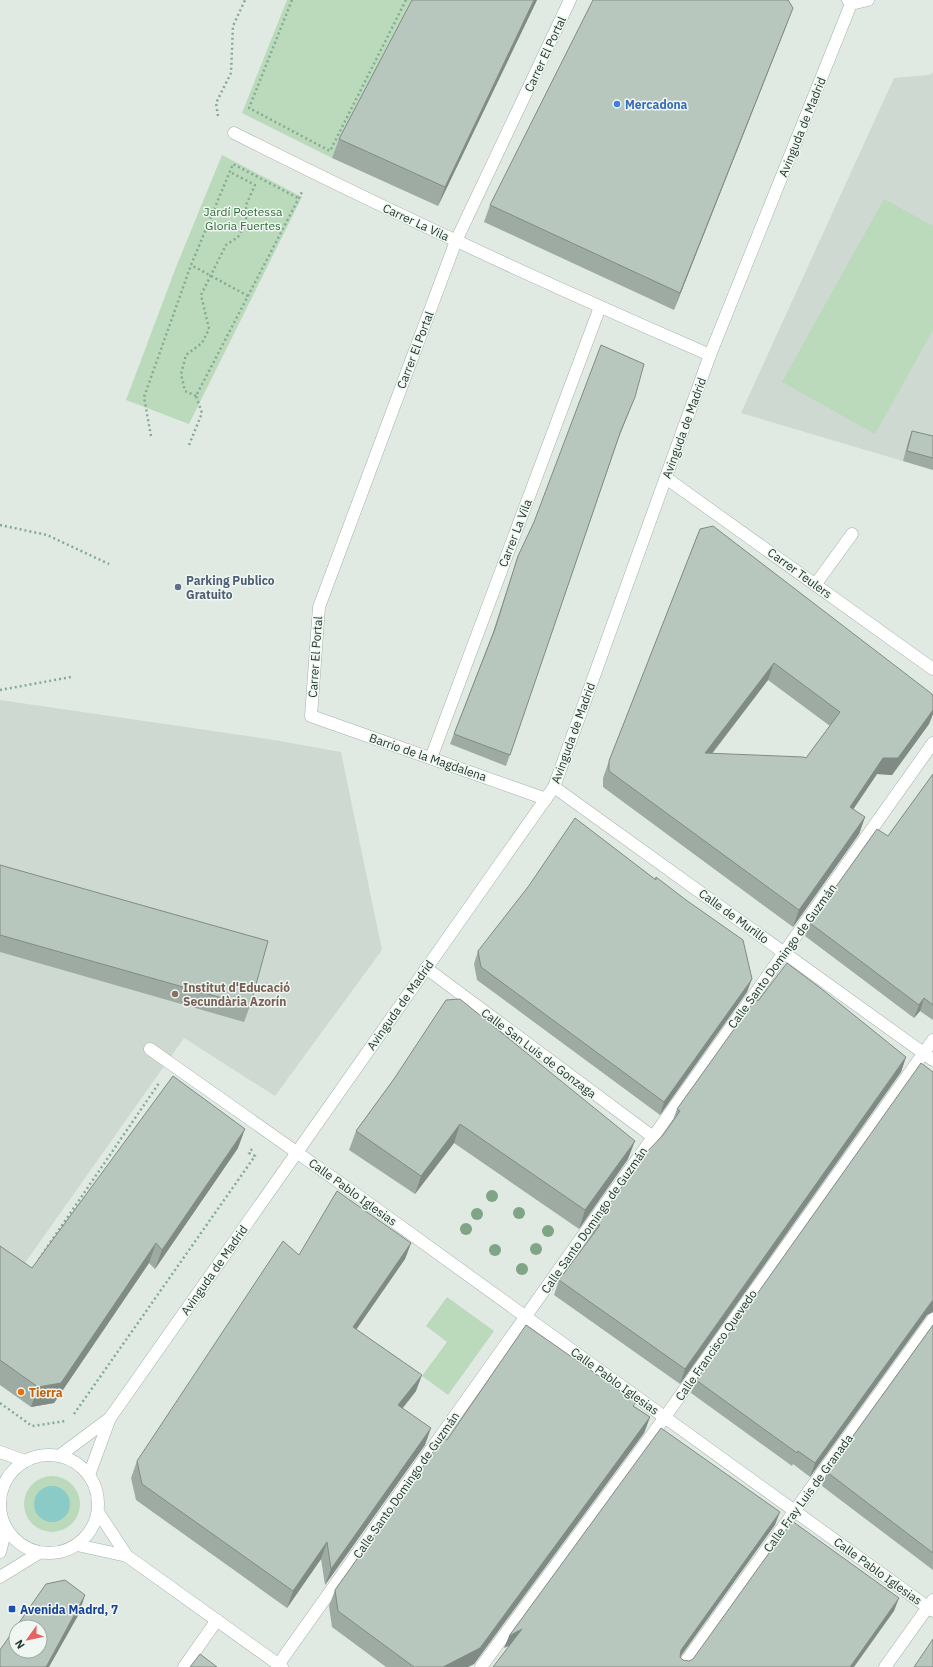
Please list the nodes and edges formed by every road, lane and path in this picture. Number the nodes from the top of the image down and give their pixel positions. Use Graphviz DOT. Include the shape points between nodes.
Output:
graph roads {
  1 [pos="245,0"];
  2 [pos="292,0"];
  3 [pos="406,0"];
  4 [pos="570,0"];
  5 [pos="868,0"];
  6 [pos="850,2"];
  7 [pos="234,132"];
  8 [pos="230,172"];
  9 [pos="456,241"];
  10 [pos="191,265"];
  11 [pos="210,275"];
  12 [pos="248,296"];
  13 [pos="600,307"];
  14 [pos="710,355"];
  15 [pos="196,396"];
  16 [pos="152,436"];
  17 [pos="190,445"];
  18 [pos="666,478"];
  19 [pos="0,524"];
  20 [pos="852,534"];
  21 [pos="109,564"];
  22 [pos="815,585"];
  23 [pos="933,669"];
  24 [pos="71,676"];
  25 [pos="0,690"];
  26 [pos="311,716"];
  27 [pos="933,743"];
  28 [pos="431,758"];
  29 [pos="554,786"];
  30 [pos="546,799"];
  31 [pos="784,952"];
  32 [pos="426,968"];
  33 [pos="933,1040"];
  34 [pos="150,1049"];
  35 [pos="928,1057"];
  36 [pos="172,1064"];
  37 [pos="653,1137"];
  38 [pos="298,1152"];
  39 [pos="249,1153"];
  40 [pos="37,1261"];
  41 [pos="526,1317"];
  42 [pos="933,1319"];
  43 [pos="0,1403"];
  44 [pos="665,1417"];
  45 [pos="110,1418"];
  46 [pos="0,1452"];
  47 [pos="59,1456"];
  48 [pos="25,1461"];
  49 [pos="89,1475"];
  50 [pos="1,1490"];
  51 [pos="796,1511"];
  52 [pos="98,1512"];
  53 [pos="6,1529"];
  54 [pos="77,1545"];
  55 [pos="0,1552"];
  56 [pos="39,1553"];
  57 [pos="127,1556"];
  58 [pos="0,1577"];
  59 [pos="931,1606"];
  60 [pos="217,1620"];
  61 [pos="280,1666"];
  62 [pos="184,1667"];
  63 [pos="481,1667"];
  64 [pos="682,1667"];
  65 [pos="885,1667"];
  1 -- 7 [label="path" via="233,26 231,73 216,103 219,122"];
  2 -- 3 [label="path" via="249,108 330,151"];
  4 -- 9 [label="street, Carrer El Portal"];
  5 -- 6 [label="street, Avinguda de Madrid"];
  6 -- 14 [label="street, Avinguda de Madrid"];
  7 -- 9 [label="street, Carrer La Vila"];
  8 -- 10 [label="path"];
  8 -- 11 [label="path" via="255,185 246,205 246,223 238,237 226,245"];
  8 -- 12 [label="path" via="233,164 298,198"];
  9 -- 13 [label="street, Carrer La Vila"];
  9 -- 26 [label="street, Carrer El Portal" via="318,607"];
  10 -- 11 [label="path"];
  10 -- 16 [label="path" via="144,397"];
  11 -- 12 [label="path"];
  11 -- 15 [label="path" via="201,295 209,329 202,343 186,355 181,374 185,391"];
  12 -- 15 [label="path"];
  13 -- 14 [label="street, Carrer La Vila"];
  13 -- 28 [label="street, Carrer La Vila"];
  14 -- 18 [label="street, Avinguda de Madrid"];
  15 -- 17 [label="path" via="202,413"];
  18 -- 22 [label="street, Carrer Teulers"];
  18 -- 29 [label="street, Avinguda de Madrid"];
  19 -- 21 [label="path" via="46,535"];
  20 -- 22 [label="street"];
  22 -- 23 [label="street, Carrer Teulers"];
  24 -- 25 [label="path"];
  26 -- 28 [label="street, Barrio de la Magdalena"];
  27 -- 31 [label="street, Calle Santo Domingo de Guzmán"];
  28 -- 30 [label="street, Barrio de la Magdalena"];
  29 -- 30 [label="street, Avinguda de Madrid"];
  29 -- 31 [label="street, Calle de Murillo"];
  30 -- 32 [label="street, Avinguda de Madrid"];
  31 -- 35 [label="street, Calle de Murillo"];
  31 -- 37 [label="street, Calle Santo Domingo de Guzmán"];
  32 -- 37 [label="street, Calle San Luis de Gonzaga"];
  32 -- 38 [label="street, Avinguda de Madrid"];
  33 -- 35 [label="street, Calle Francisco Quevedo"];
  34 -- 36 [label="street, Calle Pablo Iglesias"];
  35 -- 44 [label="street, Calle Francisco Quevedo"];
  36 -- 38 [label="street, Calle Pablo Iglesias"];
  36 -- 40 [label="path"];
  37 -- 41 [label="street, Calle Santo Domingo de Guzmán"];
  38 -- 41 [label="street, Calle Pablo Iglesias"];
  38 -- 45 [label="street, Avinguda de Madrid"];
  39 -- 43 [label="path" via="255,1156 79,1409 67,1421 32,1426"];
  41 -- 44 [label="street, Calle Pablo Iglesias"];
  41 -- 61 [label="street, Calle Santo Domingo de Guzmán"];
  42 -- 51 [label="street, Calle Fray Luis de Granada"];
  44 -- 51 [label="street, Calle Pablo Iglesias"];
  44 -- 63 [label="street, Calle Francisco Quevedo"];
  45 -- 47 [label="street, Avinguda de Madrid"];
  45 -- 49 [label="street, Avinguda de Madrid"];
  46 -- 48 [label="street"];
  47 -- 48 [label="street" via="44,1455"];
  47 -- 49 [label="street" via="75,1462"];
  48 -- 50 [label="street" via="10,1474"];
  49 -- 52 [label="street" via="97,1491"];
  50 -- 53 [label="street" via="0,1510"];
  51 -- 59 [label="street, Calle Pablo Iglesias"];
  51 -- 64 [label="street, Calle Fray Luis de Granada"];
  52 -- 54 [label="street" via="90,1532"];
  52 -- 57 [label="street"];
  53 -- 55 [label="street"];
  53 -- 56 [label="street" via="22,1546"];
  54 -- 56 [label="street" via="61,1552"];
  54 -- 57 [label="street"];
  56 -- 58 [label="street"];
  57 -- 60 [label="street"];
  59 -- 65 [label="street"];
  60 -- 61 [label="street"];
  60 -- 62 [label="street"];
}
